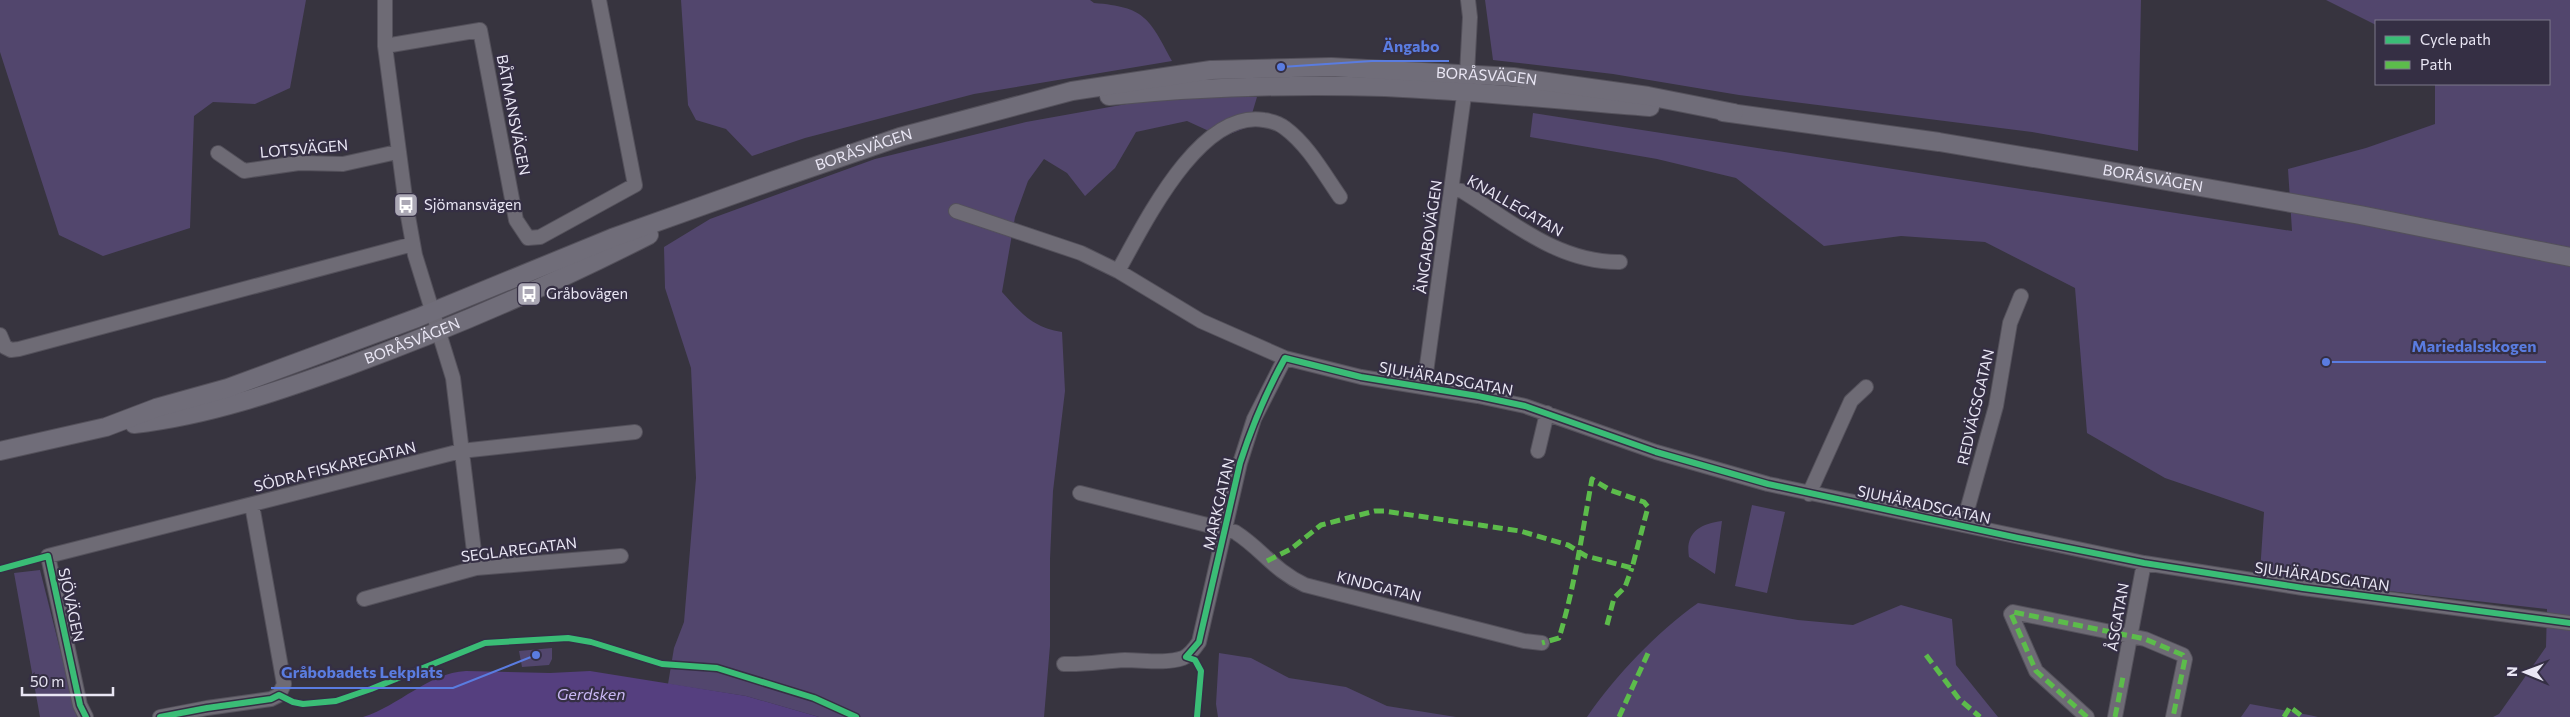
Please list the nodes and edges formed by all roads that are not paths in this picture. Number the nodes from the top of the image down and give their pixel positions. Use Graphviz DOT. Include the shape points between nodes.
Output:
graph roads {
  1 [pos="385,0"];
  2 [pos="599,0"];
  3 [pos="1468,0"];
  4 [pos="385,46"];
  5 [pos="1466,74"];
  6 [pos="1464,92"];
  7 [pos="1029,103"];
  8 [pos="1734,113"];
  9 [pos="397,152"];
  10 [pos="218,153"];
  11 [pos="1452,189"];
  12 [pos="1340,196"];
  13 [pos="702,208"];
  14 [pos="956,212"];
  15 [pos="413,244"];
  16 [pos="2570,257"];
  17 [pos="1620,262"];
  18 [pos="1118,271"];
  19 [pos="2021,296"];
  20 [pos="433,311"];
  21 [pos="438,332"];
  22 [pos="2,341"];
  23 [pos="1285,358"];
  24 [pos="1424,387"];
  25 [pos="1866,387"];
  26 [pos="1547,413"];
  27 [pos="106,427"];
  28 [pos="635,432"];
  29 [pos="0,451"];
  30 [pos="461,451"];
  31 [pos="1538,451"];
  32 [pos="1080,493"];
  33 [pos="1809,494"];
  34 [pos="252,505"];
  35 [pos="1963,525"];
  36 [pos="1225,529"];
  37 [pos="48,556"];
  38 [pos="621,556"];
  39 [pos="2144,563"];
  40 [pos="476,568"];
  41 [pos="364,599"];
  42 [pos="2570,623"];
  43 [pos="2131,636"];
  44 [pos="1542,643"];
  45 [pos="1064,664"];
  46 [pos="86,717"];
  47 [pos="160,717"];
  48 [pos="2087,717"];
  49 [pos="2115,717"];
  50 [pos="2174,717"];
  1 -- 4 [label="street"];
  2 -- 4 [label="street, BÅTMANSVÄGEN" via="635,185 540,237 528,238 516,220 480,30"];
  3 -- 5 [label="street, ÄNGABOVÄGEN"];
  4 -- 9 [label="street"];
  5 -- 6 [label="street, ÄNGABOVÄGEN"];
  5 -- 7 [label="main road, BORÅSVÄGEN" via="1331,66 1211,70 1072,91"];
  5 -- 8 [label="main road, BORÅSVÄGEN" via="1514,76 1648,96"];
  6 -- 7 [label="main road, BORÅSVÄGEN" via="1246,86 1188,88"];
  6 -- 8 [label="main road, BORÅSVÄGEN"];
  6 -- 11 [label="street, ÄNGABOVÄGEN"];
  7 -- 13 [label="main road, BORÅSVÄGEN" via="900,137"];
  8 -- 16 [label="main road, BORÅSVÄGEN" via="2087,166"];
  9 -- 10 [label="street, LOTSVÄGEN" via="343,164 299,163 244,170"];
  9 -- 15 [label="street"];
  11 -- 17 [label="street, KNALLEGATAN" via="1462,191 1546,245 1591,259"];
  11 -- 24 [label="street, ÄNGABOVÄGEN"];
  12 -- 18 [label="street" via="1309,153 1285,128 1273,122 1240,120 1213,136 1189,160 1168,186"];
  13 -- 20 [label="main road, BORÅSVÄGEN" via="612,238"];
  13 -- 21 [label="main road, BORÅSVÄGEN" via="529,294"];
  14 -- 18 [label="street, SJUHÄRADSGATAN" via="1058,244"];
  15 -- 20 [label="street"];
  15 -- 22 [label="street" via="19,349 11,350"];
  18 -- 23 [label="street, SJUHÄRADSGATAN" via="1200,321"];
  19 -- 35 [label="street, REDVÄGSGATAN" via="2010,323 1996,406"];
  20 -- 21 [label="street"];
  20 -- 27 [label="main road, BORÅSVÄGEN" via="228,388 156,408"];
  21 -- 27 [label="main road, BORÅSVÄGEN" via="233,404 164,421"];
  21 -- 30 [label="street" via="453,378"];
  23 -- 24 [label="street, SJUHÄRADSGATAN" via="1361,377"];
  23 -- 36 [label="street, MARKGATAN" via="1254,419"];
  24 -- 26 [label="street, SJUHÄRADSGATAN"];
  25 -- 33 [label="street" via="1851,401"];
  26 -- 31 [label="street"];
  26 -- 33 [label="street, SJUHÄRADSGATAN" via="1656,452"];
  27 -- 29 [label="main road, BORÅSVÄGEN"];
  28 -- 30 [label="street, SÖDRA FISKAREGATAN"];
  30 -- 34 [label="street, SÖDRA FISKAREGATAN"];
  30 -- 40 [label="street"];
  32 -- 36 [label="street, KINDGATAN"];
  33 -- 35 [label="street, SJUHÄRADSGATAN"];
  34 -- 37 [label="street, SÖDRA FISKAREGATAN"];
  34 -- 47 [label="street" via="284,684 280,694 271,699"];
  35 -- 39 [label="street, SJUHÄRADSGATAN"];
  36 -- 44 [label="street, KINDGATAN" via="1249,541 1267,561 1305,585"];
  36 -- 45 [label="street, MARKGATAN" via="1199,642 1186,657 1173,661"];
  37 -- 46 [label="street, SJÖVÄGEN" via="80,705"];
  38 -- 40 [label="street, SEGLAREGATAN"];
  39 -- 42 [label="street, SJUHÄRADSGATAN" via="2303,588"];
  39 -- 43 [label="street, ÅSGATAN"];
  40 -- 41 [label="street, SEGLAREGATAN"];
  43 -- 48 [label="street" via="2022,613 2011,614 2036,671"];
  43 -- 49 [label="street, ÅSGATAN"];
  43 -- 50 [label="street" via="2183,655 2185,659"];
}
